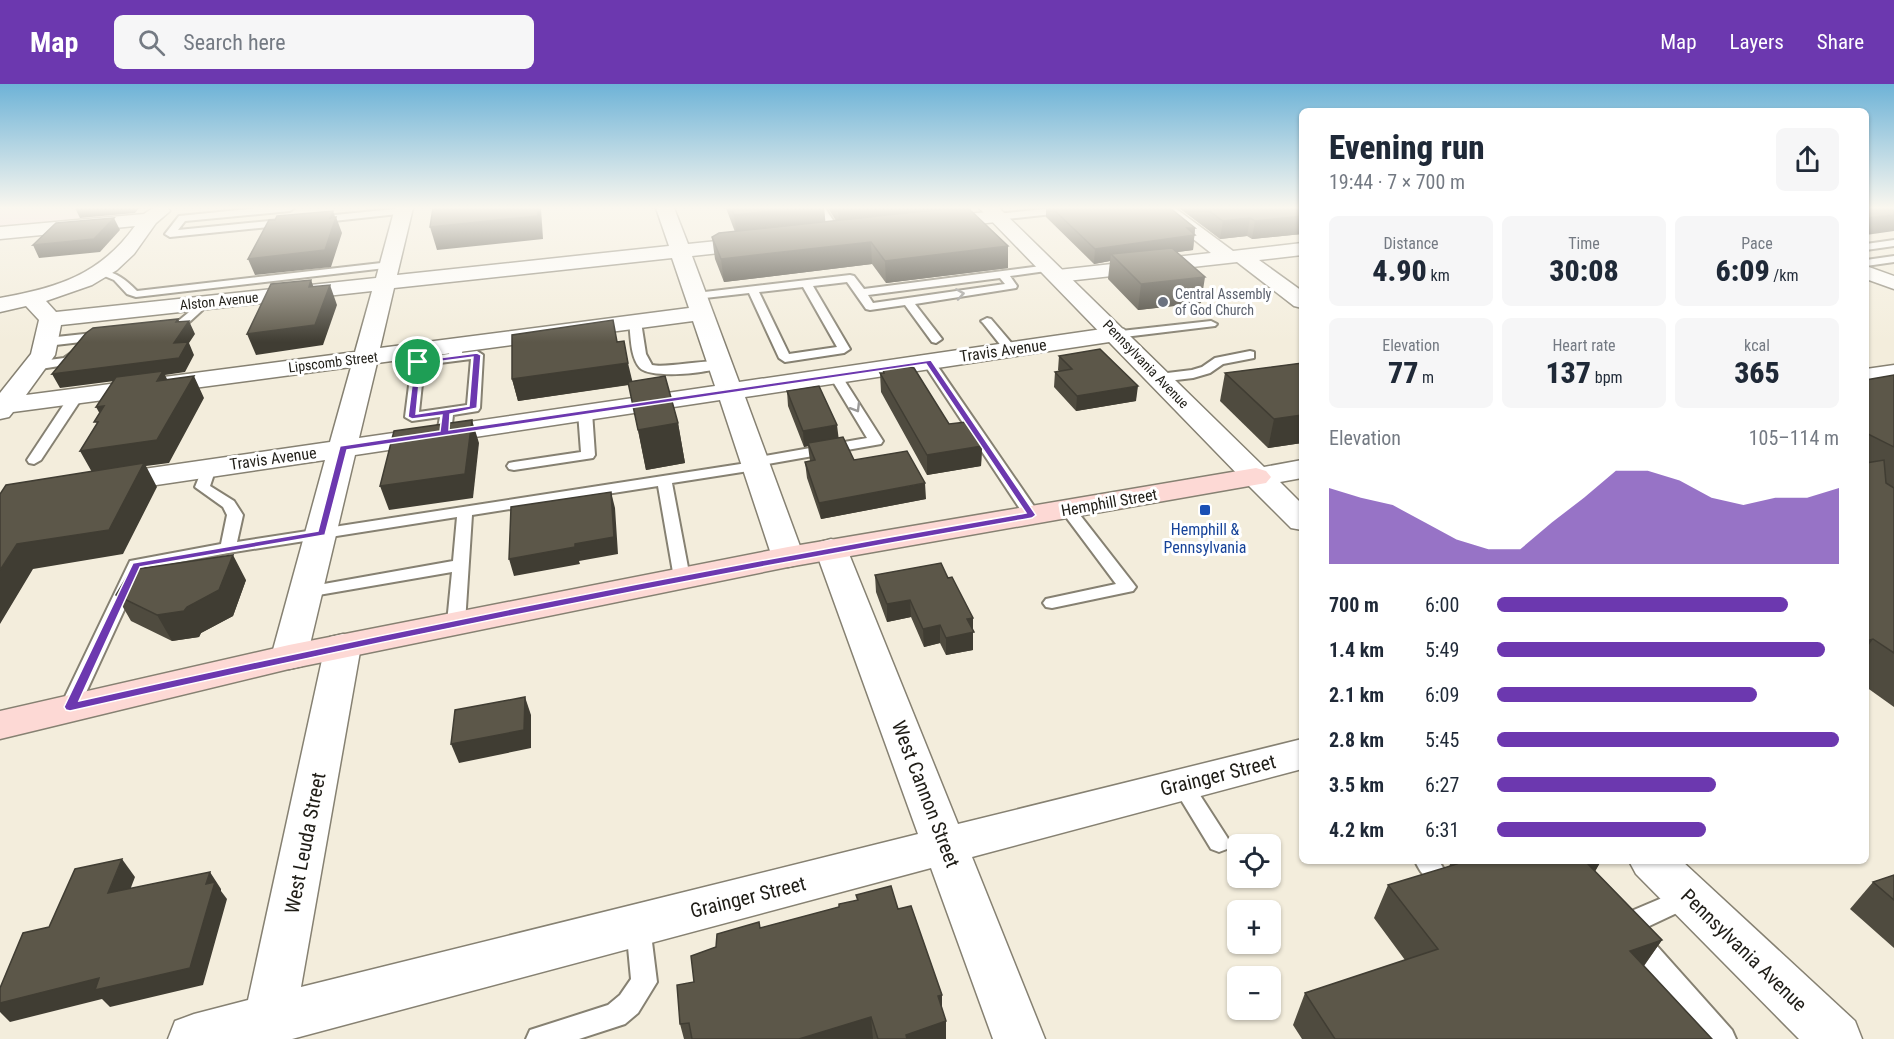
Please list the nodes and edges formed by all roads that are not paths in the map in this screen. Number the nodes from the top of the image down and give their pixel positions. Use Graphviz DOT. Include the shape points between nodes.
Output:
graph roads {
  1 [pos="124,253"];
  2 [pos="393,253"];
  3 [pos="660,253"];
  4 [pos="681,253"];
  5 [pos="1033,253"];
  6 [pos="1230,253"];
  7 [pos="1268,253"];
  8 [pos="1235,256"];
  9 [pos="1894,259"];
  10 [pos="100,272"];
  11 [pos="1053,272"];
  12 [pos="388,274"];
  13 [pos="1003,274"];
  14 [pos="1880,277"];
  15 [pos="806,283"];
  16 [pos="0,286"];
  17 [pos="753,290"];
  18 [pos="861,293"];
  19 [pos="216,296"];
  20 [pos="31,299"];
  21 [pos="1299,299"];
  22 [pos="908,302"];
  23 [pos="0,305"];
  24 [pos="699,305"];
  25 [pos="987,321"];
  26 [pos="635,322"];
  27 [pos="1211,324"];
  28 [pos="153,330"];
  29 [pos="49,331"];
  30 [pos="121,334"];
  31 [pos="1116,334"];
  32 [pos="89,338"];
  33 [pos="1010,349"];
  34 [pos="932,350"];
  35 [pos="456,351"];
  36 [pos="1250,355"];
  37 [pos="366,357"];
  38 [pos="720,364"];
  39 [pos="34,366"];
  40 [pos="1894,373"];
  41 [pos="835,375"];
  42 [pos="1869,377"];
  43 [pos="1159,378"];
  44 [pos="729,391"];
  45 [pos="77,395"];
  46 [pos="2,407"];
  47 [pos="585,412"];
  48 [pos="445,423"];
  49 [pos="343,448"];
  50 [pos="34,460"];
  51 [pos="755,464"];
  52 [pos="514,466"];
  53 [pos="209,468"];
  54 [pos="1299,470"];
  55 [pos="1256,477"];
  56 [pos="664,480"];
  57 [pos="81,487"];
  58 [pos="1068,509"];
  59 [pos="465,511"];
  60 [pos="1032,515"];
  61 [pos="1299,518"];
  62 [pos="322,533"];
  63 [pos="228,548"];
  64 [pos="831,549"];
  65 [pos="788,557"];
  66 [pos="461,565"];
  67 [pos="681,578"];
  68 [pos="307,592"];
  69 [pos="1052,603"];
  70 [pos="456,623"];
  71 [pos="343,646"];
  72 [pos="289,657"];
  73 [pos="70,707"];
  74 [pos="0,725"];
  75 [pos="1299,755"];
  76 [pos="1182,784"];
  77 [pos="1219,843"];
  78 [pos="945,846"];
  79 [pos="1655,864"];
  80 [pos="1689,897"];
  81 [pos="638,925"];
  82 [pos="268,1029"];
  83 [pos="194,1039"];
  84 [pos="539,1039"];
  85 [pos="1019,1039"];
  86 [pos="1723,1039"];
  87 [pos="1836,1039"];
  1 -- 10 [label="street"];
  2 -- 12 [label="street"];
  3 -- 12 [label="street, Alston Avenue"];
  4 -- 24 [label="street"];
  5 -- 11 [label="street, Pennsylvania Avenue"];
  6 -- 8 [label="street"];
  7 -- 8 [label="street"];
  8 -- 11 [label="street"];
  8 -- 21 [label="street"];
  9 -- 14 [label="lane"];
  10 -- 19 [label="lane" via="118,276 136,294"];
  10 -- 20 [label="street"];
  11 -- 13 [label="lane"];
  11 -- 31 [label="street, Pennsylvania Avenue"];
  12 -- 19 [label="street, Alston Avenue"];
  12 -- 37 [label="street"];
  13 -- 18 [label="lane"];
  22 -- 13 [label="lane, one-way" via="1012,286"];
  15 -- 17 [label="lane"];
  15 -- 17 [label="lane" via="844,350 785,358"];
  15 -- 18 [label="lane" via="850,278"];
  16 -- 20 [label="street"];
  17 -- 24 [label="lane"];
  18 -- 22 [label="lane" via="870,307"];
  19 -- 28 [label="lane" via="181,324"];
  19 -- 29 [label="street, Alston Avenue"];
  20 -- 23 [label="street"];
  20 -- 29 [label="street"];
  22 -- 34 [label="lane"];
  24 -- 26 [label="street, Lipscomb Street"];
  24 -- 38 [label="street"];
  25 -- 33 [label="lane"];
  26 -- 35 [label="street, Lipscomb Street"];
  26 -- 38 [label="lane" via="643,365 649,371"];
  27 -- 31 [label="lane"];
  29 -- 32 [label="lane"];
  29 -- 39 [label="street" via="43,355"];
  30 -- 32 [label="lane"];
  31 -- 33 [label="street, Travis Avenue"];
  31 -- 43 [label="street, Pennsylvania Avenue"];
  32 -- 39 [label="lane" via="68,361"];
  33 -- 34 [label="street, Travis Avenue"];
  34 -- 41 [label="street, Travis Avenue"];
  34 -- 60 [label="lane"];
  35 -- 37 [label="street, Lipscomb Street"];
  35 -- 48 [label="lane" via="477,355 473,408"];
  35 -- 48 [label="lane" via="418,362 412,417"];
  36 -- 43 [label="lane" via="1219,361 1193,374"];
  37 -- 45 [label="street, Lipscomb Street"];
  37 -- 49 [label="street"];
  38 -- 44 [label="street"];
  39 -- 46 [label="street"];
  40 -- 42 [label="street"];
  41 -- 44 [label="street, Travis Avenue"];
  41 -- 51 [label="lane, one-way" via="876,441"];
  43 -- 55 [label="street, Pennsylvania Avenue"];
  44 -- 47 [label="street, Travis Avenue"];
  44 -- 51 [label="street"];
  45 -- 46 [label="street, Lipscomb Street"];
  45 -- 50 [label="lane"];
  47 -- 48 [label="street, Travis Avenue"];
  47 -- 52 [label="lane" via="588,455"];
  48 -- 49 [label="street, Travis Avenue"];
  49 -- 53 [label="street, Travis Avenue"];
  49 -- 62 [label="street"];
  51 -- 56 [label="lane"];
  51 -- 65 [label="street"];
  53 -- 57 [label="street, Travis Avenue"];
  53 -- 63 [label="lane" via="202,486 230,504 236,515"];
  54 -- 55 [label="street, Hemphill Street"];
  55 -- 58 [label="main road, Hemphill Street"];
  55 -- 61 [label="street, Pennsylvania Avenue"];
  56 -- 59 [label="lane"];
  56 -- 67 [label="lane"];
  58 -- 60 [label="main road, Hemphill Street"];
  58 -- 69 [label="lane" via="1127,587"];
  59 -- 62 [label="lane"];
  59 -- 66 [label="lane"];
  60 -- 64 [label="main road, Hemphill Street"];
  62 -- 63 [label="lane"];
  62 -- 68 [label="street"];
  63 -- 73 [label="lane" via="136,565"];
  64 -- 65 [label="main road, Hemphill Street"];
  64 -- 78 [label="street, West Cannon Street"];
  65 -- 67 [label="main road, Hemphill Street"];
  66 -- 68 [label="lane"];
  66 -- 70 [label="lane"];
  67 -- 70 [label="main road, Hemphill Street"];
  68 -- 72 [label="street"];
  70 -- 71 [label="main road, Hemphill Street"];
  71 -- 72 [label="main road, Hemphill Street"];
  71 -- 82 [label="street, West Leuda Street"];
  72 -- 73 [label="main road, Hemphill Street"];
  73 -- 74 [label="main road, Hemphill Street"];
  75 -- 76 [label="street, Grainger Street"];
  76 -- 77 [label="lane"];
  76 -- 78 [label="street, Grainger Street"];
  78 -- 81 [label="street, Grainger Street"];
  78 -- 85 [label="street, West Cannon Street"];
  79 -- 80 [label="street, Pennsylvania Avenue"];
  80 -- 86 [label="lane" via="1637,919 1633,928 1639,944"];
  80 -- 87 [label="street, Pennsylvania Avenue"];
  81 -- 82 [label="street, Grainger Street"];
  81 -- 84 [label="lane" via="644,982 629,1004 616,1015"];
  82 -- 83 [label="street, Grainger Street"];
}
